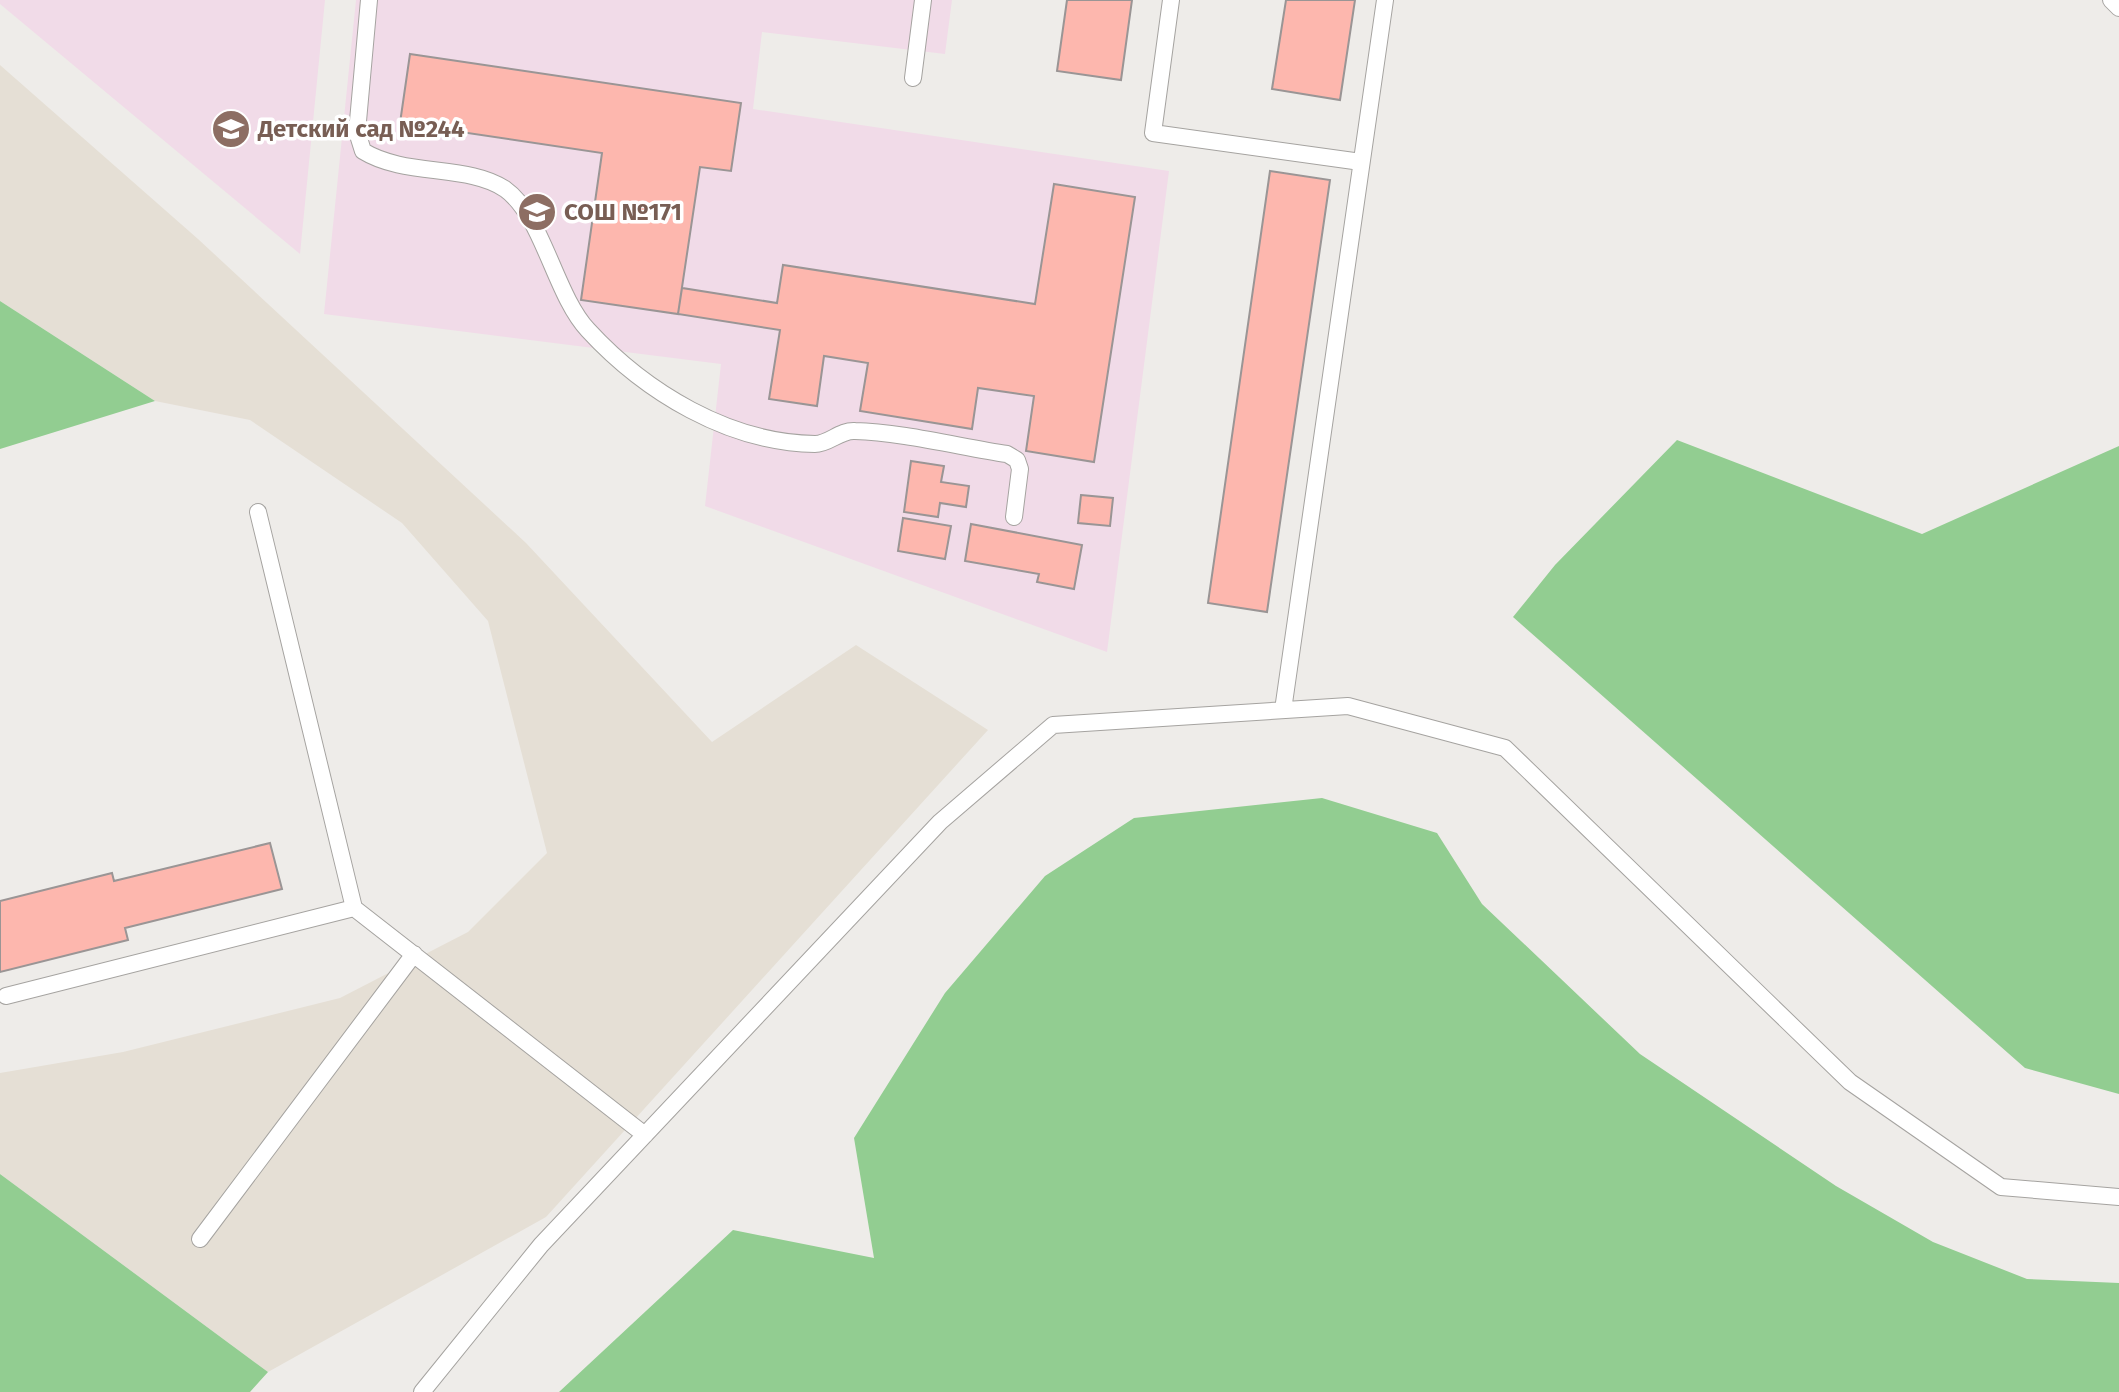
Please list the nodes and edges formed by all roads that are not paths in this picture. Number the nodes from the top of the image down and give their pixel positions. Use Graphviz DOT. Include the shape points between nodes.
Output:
graph roads {
  1 [pos="369,0"];
  2 [pos="923,0"];
  3 [pos="1171,0"];
  4 [pos="1385,0"];
  5 [pos="2111,0"];
  6 [pos="2119,8"];
  7 [pos="913,79"];
  8 [pos="1361,162"];
  9 [pos="258,512"];
  10 [pos="1014,517"];
  11 [pos="1283,710"];
  12 [pos="354,908"];
  13 [pos="414,954"];
  14 [pos="6,996"];
  15 [pos="645,1135"];
  16 [pos="2119,1197"];
  17 [pos="200,1238"];
  18 [pos="422,1392"];
  1 -- 10 [label="lane" via="357,132 363,151 382,163 482,180 505,189 525,211 584,327 614,358 691,410 736,431 818,444 851,430 1007,454 1017,460 1020,470"];
  2 -- 7 [label="lane"];
  3 -- 8 [label="lane" via="1153,133"];
  4 -- 8 [label="lane"];
  5 -- 6 [label="lane"];
  8 -- 11 [label="lane"];
  9 -- 12 [label="lane"];
  11 -- 15 [label="lane" via="1053,725 940,822"];
  11 -- 16 [label="lane" via="1348,706 1505,748 1850,1082 2001,1187"];
  12 -- 13 [label="lane"];
  12 -- 14 [label="lane"];
  13 -- 15 [label="lane"];
  13 -- 17 [label="lane"];
  15 -- 18 [label="lane" via="541,1245"];
}
